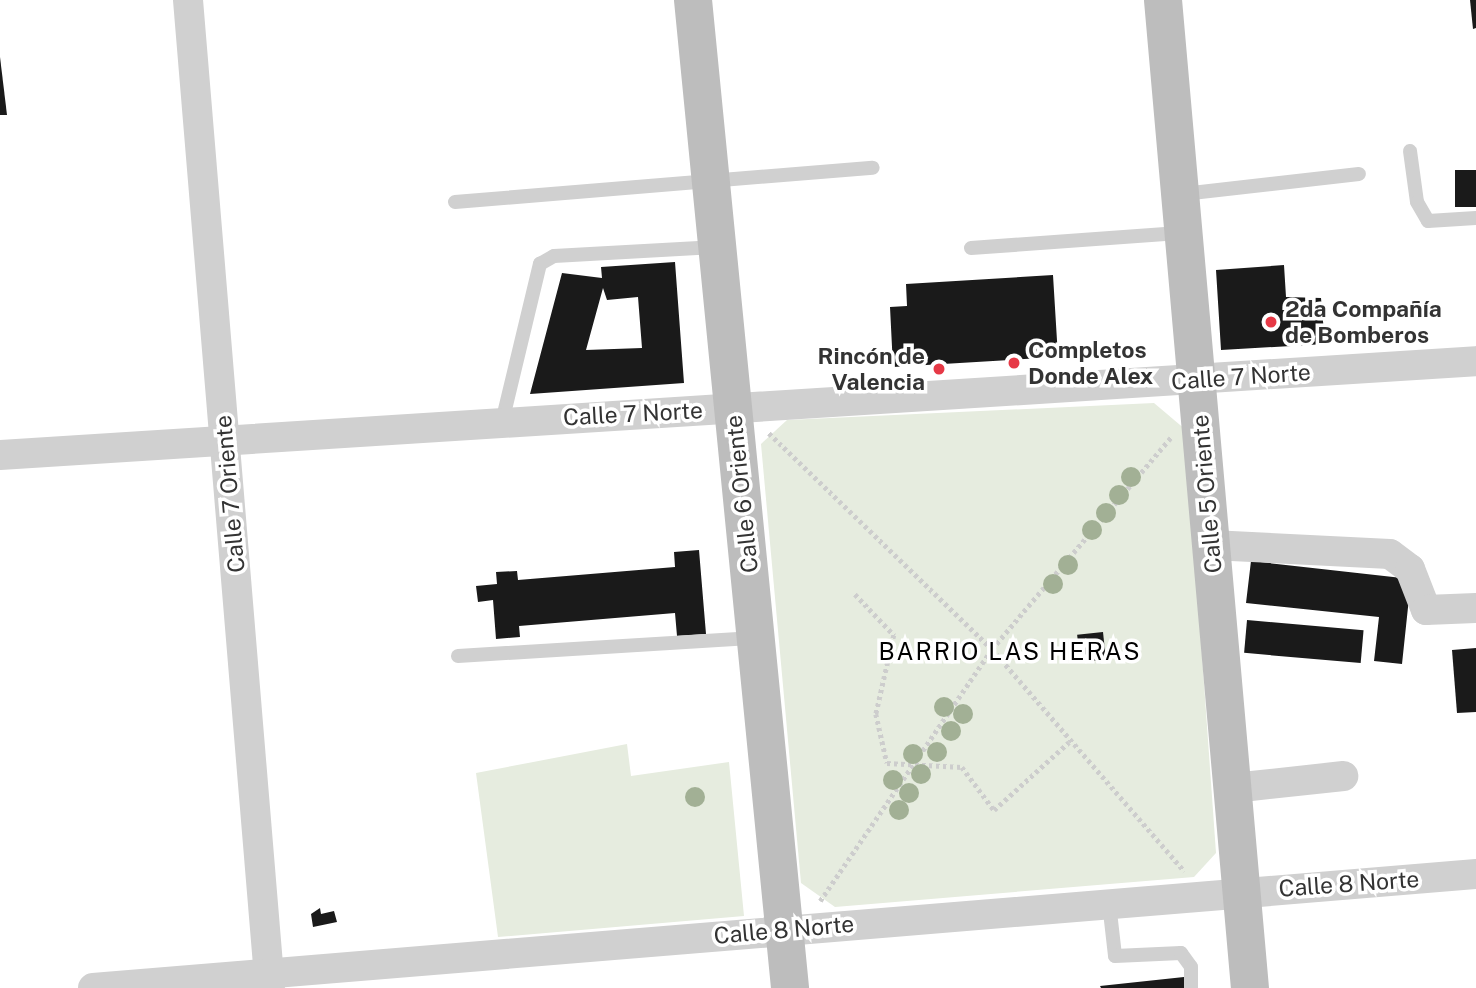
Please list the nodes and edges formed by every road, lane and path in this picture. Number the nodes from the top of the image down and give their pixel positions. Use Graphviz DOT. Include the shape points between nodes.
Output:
graph roads {
  1 [pos="188,0"];
  2 [pos="693,0"];
  3 [pos="1163,0"];
  4 [pos="1410,151"];
  5 [pos="873,168"];
  6 [pos="1359,174"];
  7 [pos="710,177"];
  8 [pos="1181,194"];
  9 [pos="455,202"];
  10 [pos="1476,218"];
  11 [pos="1184,233"];
  12 [pos="718,247"];
  13 [pos="971,248"];
  14 [pos="1476,362"];
  15 [pos="1198,392"];
  16 [pos="739,408"];
  17 [pos="502,422"];
  18 [pos="225,439"];
  19 [pos="0,455"];
  20 [pos="1211,545"];
  21 [pos="855,594"];
  22 [pos="1476,608"];
  23 [pos="755,638"];
  24 [pos="992,649"];
  25 [pos="458,656"];
  26 [pos="1069,743"];
  27 [pos="911,768"];
  28 [pos="1343,776"];
  29 [pos="1233,788"];
  30 [pos="1476,874"];
  31 [pos="1224,893"];
  32 [pos="1108,903"];
  33 [pos="785,931"];
  34 [pos="269,979"];
  35 [pos="93,988"];
  36 [pos="790,988"];
  37 [pos="1191,988"];
  38 [pos="1250,988"];
  1 -- 18 [label="street, Calle 7 Oriente"];
  2 -- 7 [label="main road, Calle 6 Oriente"];
  3 -- 8 [label="main road, Calle 5 Oriente"];
  4 -- 10 [label="lane" via="1417,202 1428,221"];
  5 -- 7 [label="lane"];
  6 -- 8 [label="lane"];
  7 -- 9 [label="lane"];
  7 -- 12 [label="main road, Calle 6 Oriente"];
  8 -- 11 [label="main road, Calle 5 Oriente"];
  11 -- 13 [label="lane"];
  11 -- 15 [label="main road, Calle 5 Oriente"];
  12 -- 16 [label="main road, Calle 6 Oriente"];
  12 -- 17 [label="lane" via="554,256 541,264"];
  14 -- 15 [label="street, Calle 7 Norte"];
  15 -- 16 [label="street, Calle 7 Norte"];
  15 -- 20 [label="main road, Calle 5 Oriente"];
  15 -- 24 [label="path"];
  16 -- 17 [label="street, Calle 7 Norte"];
  16 -- 23 [label="main road, Calle 6 Oriente"];
  16 -- 24 [label="path"];
  17 -- 18 [label="street, Calle 7 Norte"];
  18 -- 19 [label="street, Calle 7 Norte"];
  18 -- 34 [label="street, Calle 7 Oriente"];
  20 -- 22 [label="street" via="1390,554 1410,569 1426,610"];
  20 -- 29 [label="main road, Calle 5 Oriente"];
  21 -- 27 [label="path" via="894,635 876,714 887,763"];
  23 -- 25 [label="lane"];
  23 -- 33 [label="main road, Calle 6 Oriente"];
  24 -- 26 [label="path"];
  24 -- 27 [label="path"];
  26 -- 27 [label="path" via="994,810 962,767"];
  26 -- 31 [label="path"];
  27 -- 33 [label="path" via="824,897"];
  28 -- 29 [label="street"];
  29 -- 31 [label="main road, Calle 5 Oriente"];
  30 -- 31 [label="street, Calle 8 Norte"];
  31 -- 32 [label="street, Calle 8 Norte"];
  31 -- 38 [label="main road, Calle 5 Oriente"];
  32 -- 33 [label="street, Calle 8 Norte"];
  32 -- 37 [label="lane" via="1115,956 1181,953 1191,967"];
  33 -- 34 [label="street, Calle 8 Norte"];
  33 -- 36 [label="main road, Calle 6 Oriente"];
  34 -- 35 [label="street, Calle 8 Norte"];
}
